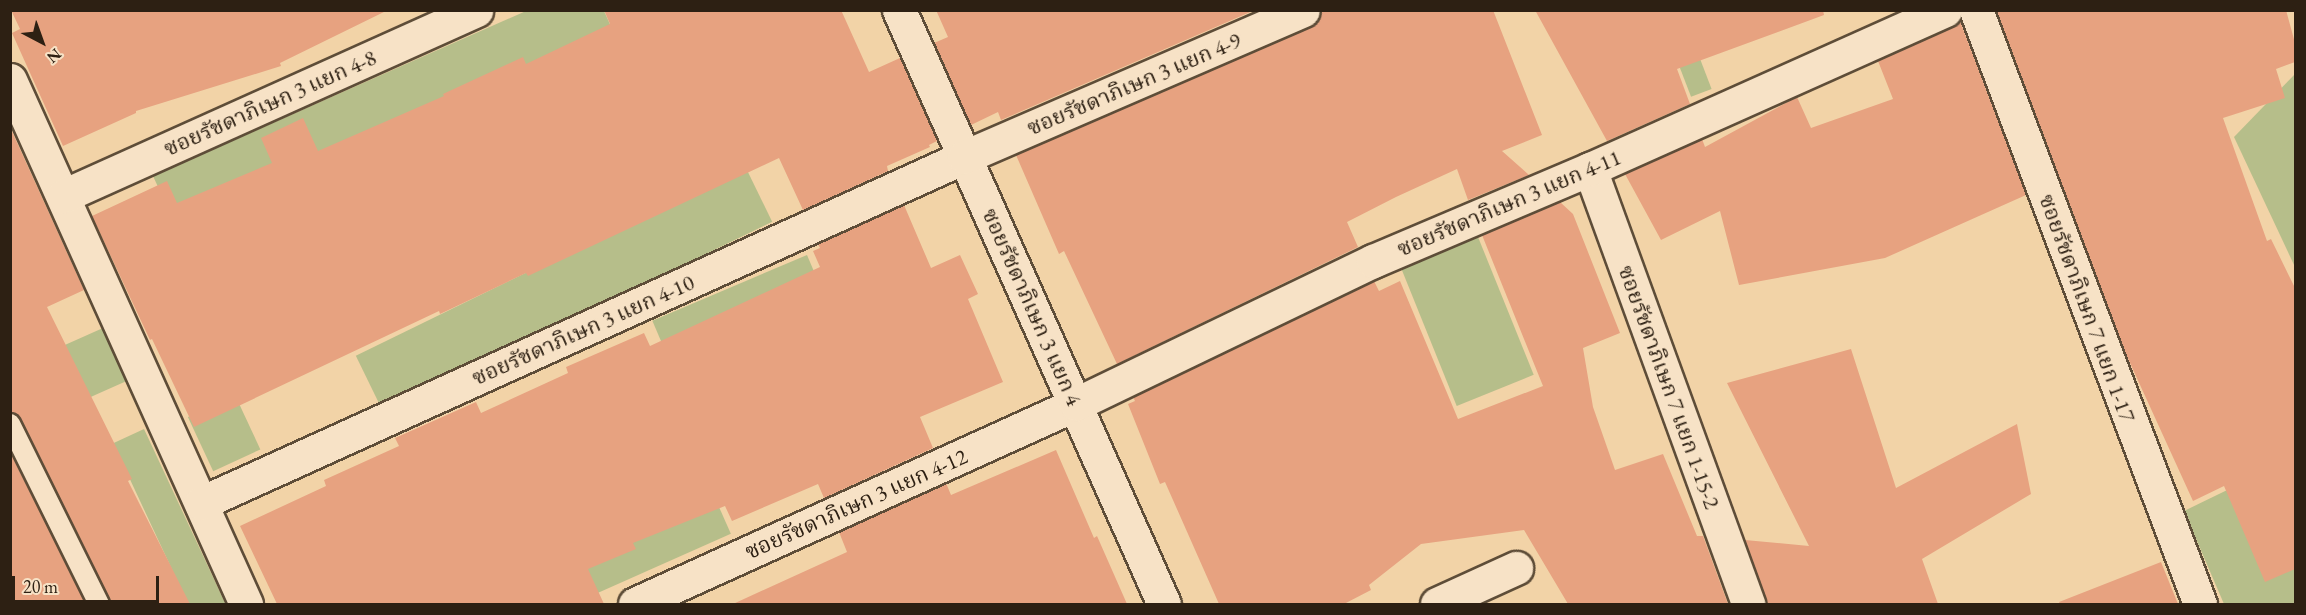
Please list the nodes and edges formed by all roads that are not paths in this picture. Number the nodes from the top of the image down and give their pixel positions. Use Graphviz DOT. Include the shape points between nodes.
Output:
graph roads {
  1 [pos="476,10"];
  2 [pos="899,10"];
  3 [pos="1303,10"];
  4 [pos="1945,10"];
  5 [pos="1976,10"];
  6 [pos="10,80"];
  7 [pos="964,157"];
  8 [pos="1590,169"];
  9 [pos="63,196"];
  10 [pos="1076,404"];
  11 [pos="10,424"];
  12 [pos="201,503"];
  13 [pos="1516,568"];
  14 [pos="99,604"];
  15 [pos="246,604"];
  16 [pos="635,604"];
  17 [pos="1164,604"];
  18 [pos="1437,604"];
  19 [pos="1748,604"];
  20 [pos="2200,604"];
  1 -- 9 [label="street, ซอยรัชดาภิเษก 3 แยก 4-8"];
  2 -- 7 [label="street, ซอยรัชดาภิเษก 3 แยก 4"];
  3 -- 7 [label="street, ซอยรัชดาภิเษก 3 แยก 4-9"];
  4 -- 8 [label="street, ซอยรัชดาภิเษก 3 แยก 4-11"];
  5 -- 20 [label="street, ซอยรัชดาภิเษก 7 แยก 1-17"];
  6 -- 9 [label="street"];
  7 -- 10 [label="street, ซอยรัชดาภิเษก 3 แยก 4"];
  7 -- 12 [label="street, ซอยรัชดาภิเษก 3 แยก 4-10"];
  8 -- 10 [label="street, ซอยรัชดาภิเษก 3 แยก 4-11" via="1373,261"];
  8 -- 19 [label="street, ซอยรัชดาภิเษก 7 แยก 1-15-2"];
  9 -- 12 [label="street"];
  10 -- 16 [label="street, ซอยรัชดาภิเษก 3 แยก 4-12"];
  10 -- 17 [label="street, ซอยรัชดาภิเษก 3 แยก 4"];
  11 -- 14 [label="lane"];
  12 -- 15 [label="street"];
  13 -- 18 [label="street"];
}
